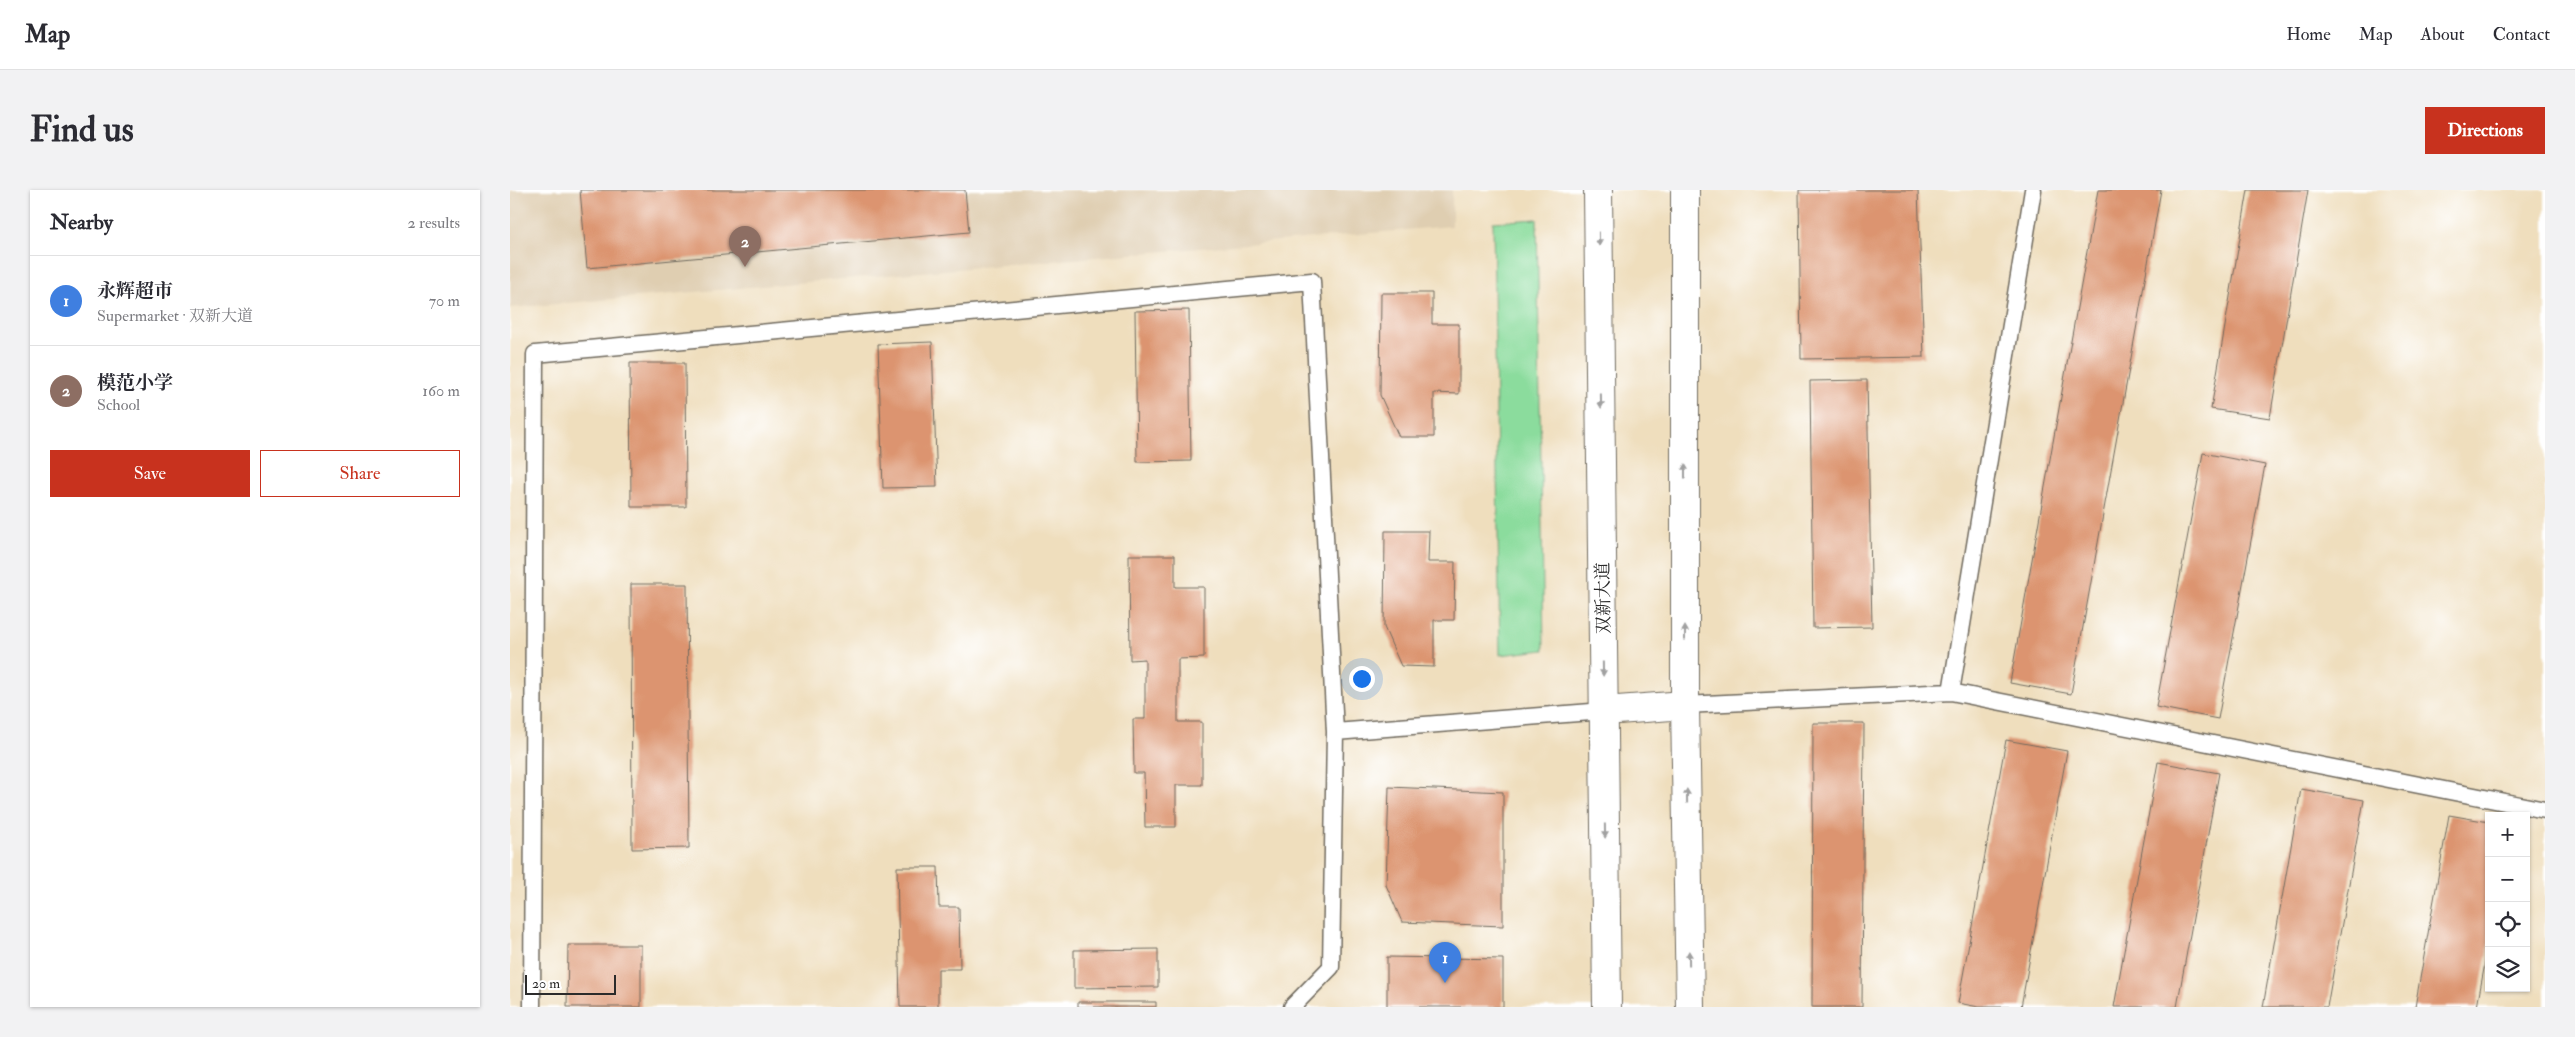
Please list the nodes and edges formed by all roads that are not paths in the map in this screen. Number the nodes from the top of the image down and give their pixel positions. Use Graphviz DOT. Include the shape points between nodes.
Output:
graph roads {
  1 [pos="1598,190"];
  2 [pos="1685,190"];
  3 [pos="2033,190"];
  4 [pos="1951,692"];
  5 [pos="1686,705"];
  6 [pos="1604,711"];
  7 [pos="1335,732"];
  8 [pos="2545,810"];
  9 [pos="532,1007"];
  10 [pos="1292,1007"];
  11 [pos="1607,1007"];
  12 [pos="1690,1007"];
  1 -- 6 [label="main road, 双新大道, one-way"];
  5 -- 2 [label="main road, one-way"];
  3 -- 4 [label="lane"];
  4 -- 5 [label="lane"];
  4 -- 8 [label="lane"];
  5 -- 6 [label="main road"];
  12 -- 5 [label="main road, one-way"];
  6 -- 7 [label="lane"];
  6 -- 11 [label="main road, 双新大道, one-way"];
  7 -- 9 [label="lane" via="1312,281 535,354"];
  7 -- 10 [label="lane" via="1332,967"];
}
